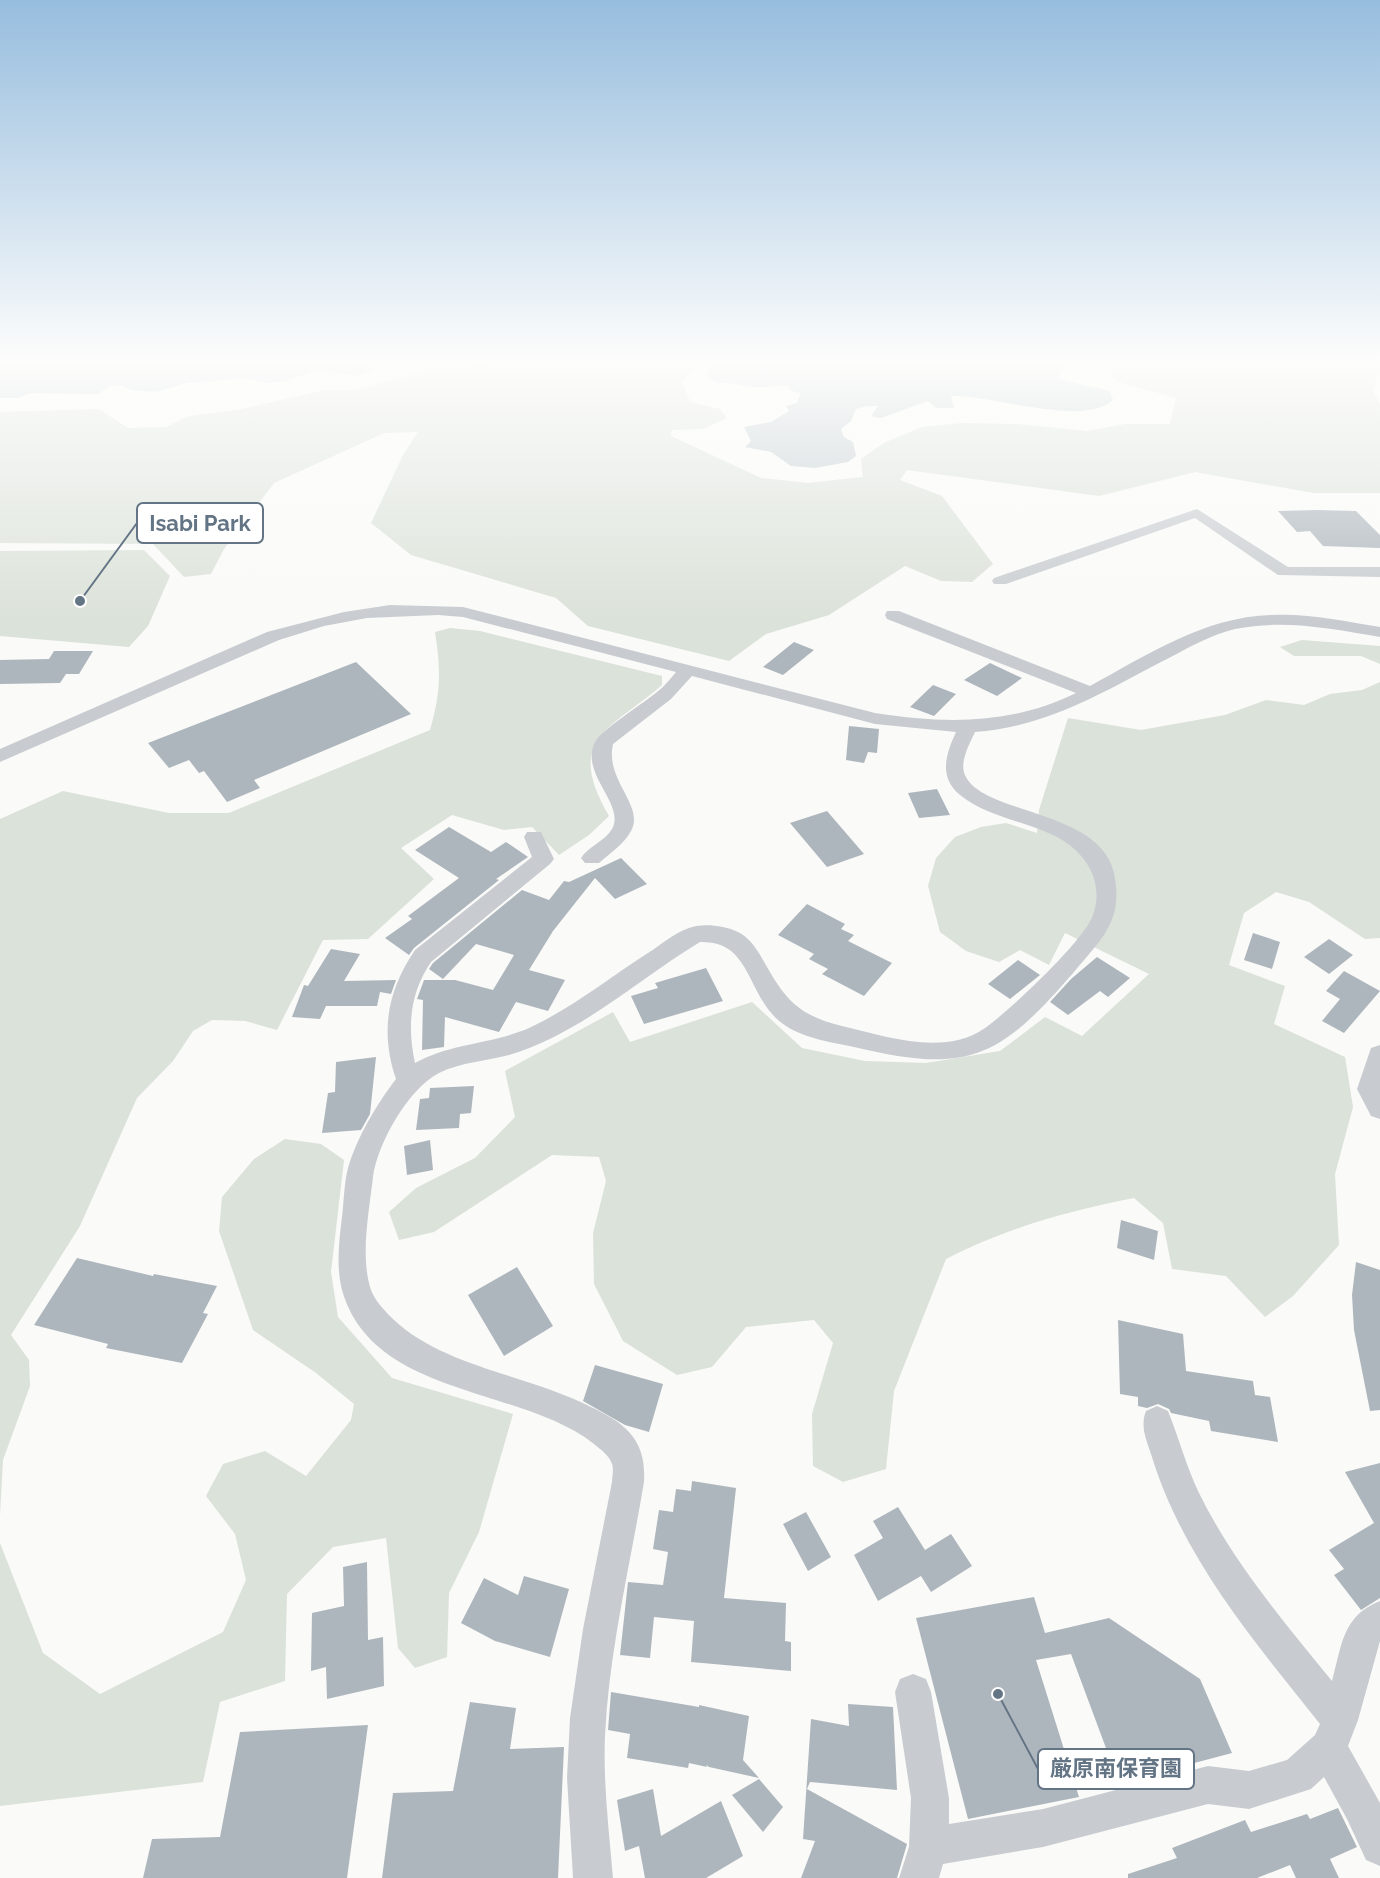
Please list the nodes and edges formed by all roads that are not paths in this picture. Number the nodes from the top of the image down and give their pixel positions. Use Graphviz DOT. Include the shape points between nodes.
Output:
graph roads {
  1 [pos="1380,572"];
  2 [pos="1000,581"];
  3 [pos="893,615"];
  4 [pos="1380,632"];
  5 [pos="689,669"];
  6 [pos="1089,692"];
  7 [pos="968,727"];
  8 [pos="0,756"];
  9 [pos="534,837"];
  10 [pos="592,858"];
  11 [pos="1380,1055"];
  12 [pos="409,1082"];
  13 [pos="1380,1109"];
  14 [pos="1157,1422"];
  15 [pos="1380,1618"];
  16 [pos="913,1692"];
  17 [pos="1334,1734"];
  18 [pos="1380,1846"];
  19 [pos="924,1863"];
  20 [pos="593,1878"];
  1 -- 2 [label="street" via="1284,572 1197,513"];
  3 -- 6 [label="street"];
  4 -- 6 [label="street" via="1307,620 1238,623 1201,634"];
  5 -- 7 [label="street" via="875,718"];
  5 -- 8 [label="street" via="463,612 433,608 375,610 316,621 273,636"];
  5 -- 10 [label="street" via="664,695 604,742 601,766 619,799 623,828"];
  6 -- 7 [label="street" via="1036,716"];
  7 -- 12 [label="street" via="956,757 955,775 961,784 989,802 1076,839 1094,852 1108,884 1102,922 1065,968 995,1035 975,1045 909,1051 812,1025 788,1014 776,1002 735,938 712,931 686,939 544,1032 509,1046 435,1063"];
  9 -- 12 [label="street" via="543,859 423,956 410,972 402,989 397,1025 401,1063"];
  11 -- 13 [label="street" via="1370,1089"];
  12 -- 20 [label="street" via="363,1161 353,1264 359,1298 376,1323 400,1345 425,1360 520,1392 586,1421 616,1441 628,1459 628,1482 588,1719 586,1779"];
  14 -- 17 [label="street" via="1176,1479 1199,1527 1233,1585"];
  15 -- 17 [label="street" via="1363,1632"];
  16 -- 19 [label="street" via="930,1798"];
  17 -- 18 [label="street"];
  17 -- 19 [label="street" via="1298,1776 1249,1790 1208,1785"];
}
